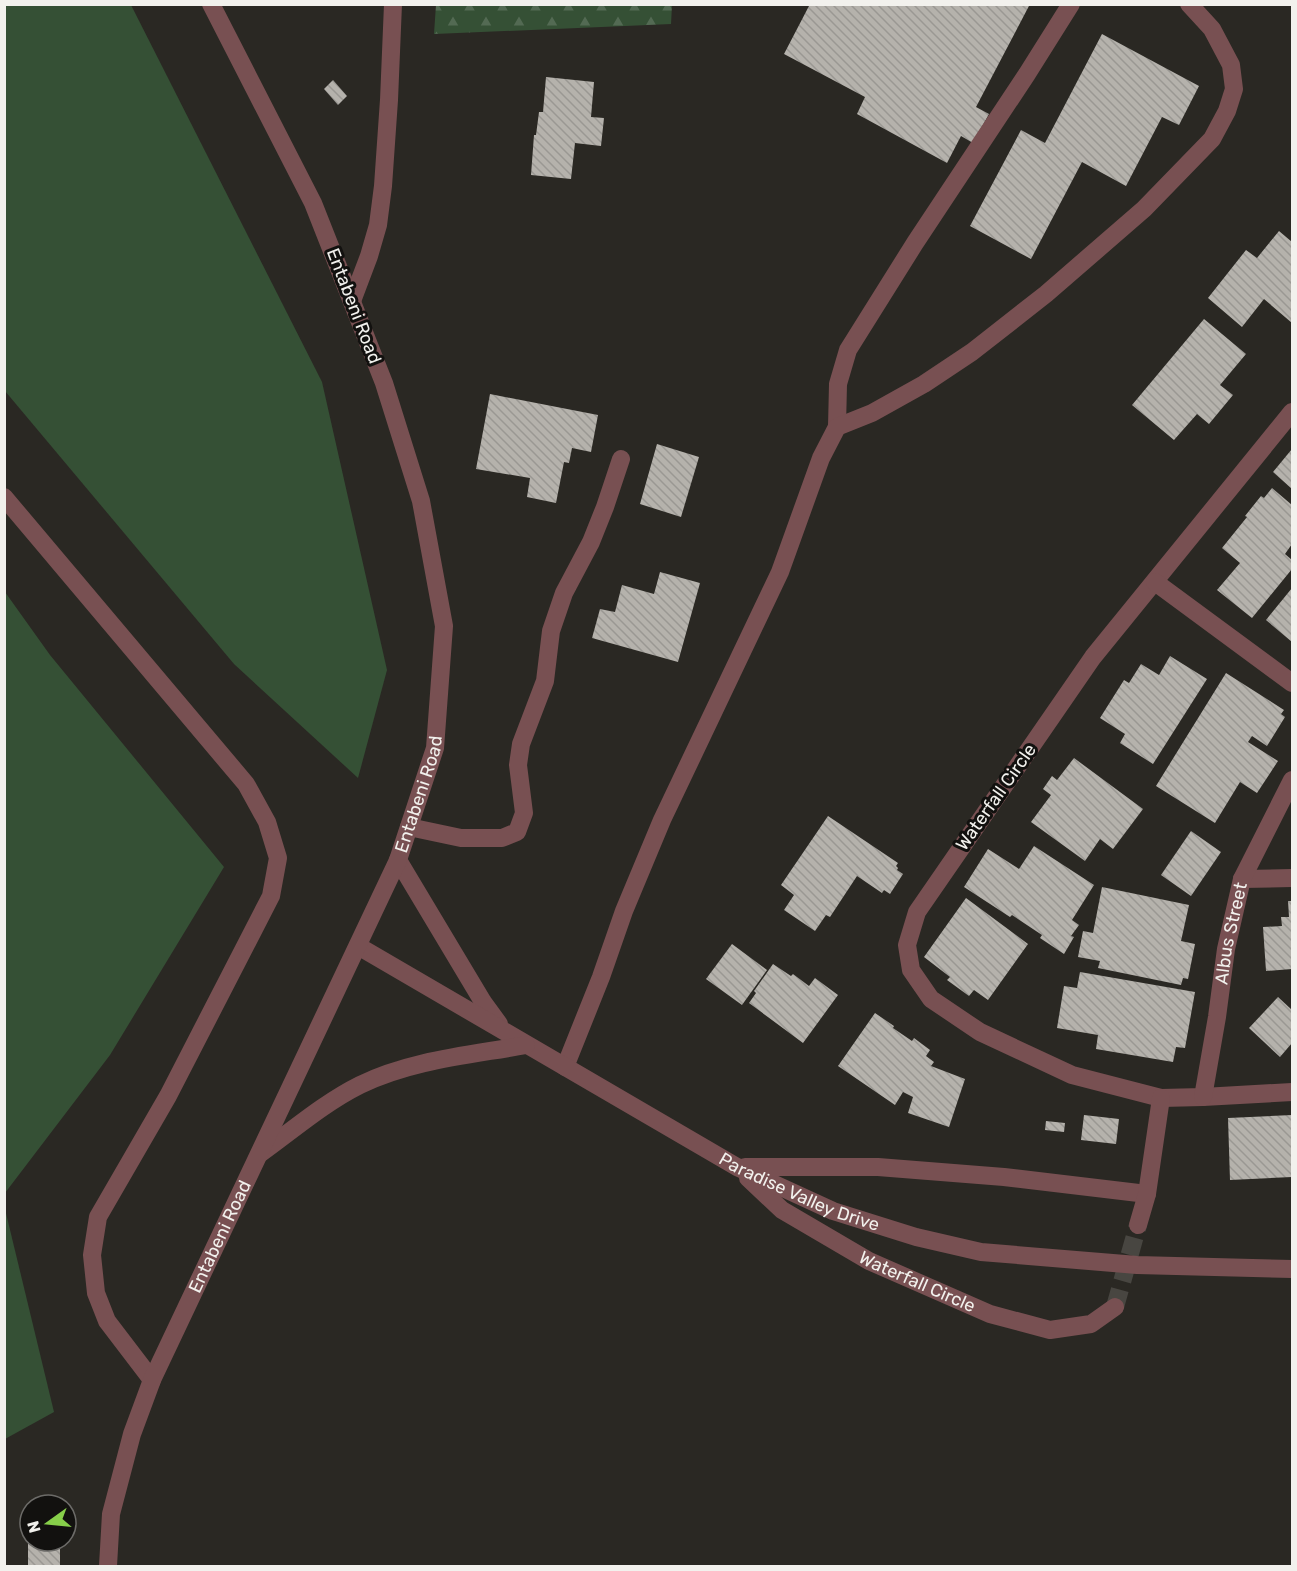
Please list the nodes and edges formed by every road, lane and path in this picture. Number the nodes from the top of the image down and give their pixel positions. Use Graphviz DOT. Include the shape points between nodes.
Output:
graph roads {
  1 [pos="211,4"];
  2 [pos="393,4"];
  3 [pos="1071,4"];
  4 [pos="1189,4"];
  5 [pos="352,301"];
  6 [pos="1293,412"];
  7 [pos="837,427"];
  8 [pos="621,459"];
  9 [pos="4,498"];
  10 [pos="1155,582"];
  11 [pos="1293,683"];
  12 [pos="1293,780"];
  13 [pos="409,827"];
  14 [pos="398,860"];
  15 [pos="1293,878"];
  16 [pos="1242,879"];
  17 [pos="358,946"];
  18 [pos="505,1031"];
  19 [pos="526,1045"];
  20 [pos="565,1067"];
  21 [pos="1293,1092"];
  22 [pos="1203,1097"];
  23 [pos="1161,1098"];
  24 [pos="259,1154"];
  25 [pos="738,1167"];
  26 [pos="1147,1194"];
  27 [pos="1138,1225"];
  28 [pos="1293,1269"];
  29 [pos="1115,1307"];
  30 [pos="152,1380"];
  31 [pos="108,1566"];
  1 -- 5 [label="street, Entabeni Road" via="313,203"];
  2 -- 5 [label="street" via="378,225"];
  3 -- 7 [label="street" via="848,350 838,384"];
  4 -- 7 [label="street" via="1212,29 1231,65 1234,89 1212,139 1144,209 972,352 872,413"];
  5 -- 13 [label="street, Entabeni Road" via="384,383 422,501 444,626 435,748"];
  6 -- 10 [label="street, Waterfall Circle"];
  7 -- 20 [label="street" via="821,458 780,572 662,820"];
  8 -- 13 [label="street" via="591,542 564,593 551,630 545,681 521,744 518,765 524,813 517,832 502,838 461,838"];
  9 -- 30 [label="street" via="246,784 267,822 278,858 271,896 168,1096 98,1217 92,1255 96,1293 107,1322"];
  10 -- 11 [label="street"];
  10 -- 23 [label="street, Waterfall Circle" via="1093,657 917,912 907,945 912,970 931,999 980,1032 1072,1075"];
  12 -- 16 [label="street, Albus Street"];
  13 -- 14 [label="street, Entabeni Road"];
  14 -- 17 [label="street, Entabeni Road"];
  14 -- 18 [label="street" via="483,1002"];
  15 -- 16 [label="street"];
  16 -- 22 [label="street, Albus Street" via="1226,949"];
  17 -- 18 [label="street, Paradise Valley Drive"];
  17 -- 24 [label="street, Entabeni Road"];
  18 -- 19 [label="street, Paradise Valley Drive"];
  19 -- 20 [label="street, Paradise Valley Drive"];
  19 -- 24 [label="street" via="430,1062 383,1075 335,1099"];
  20 -- 25 [label="street, Paradise Valley Drive"];
  21 -- 22 [label="street, Waterfall Circle"];
  22 -- 23 [label="street, Waterfall Circle"];
  23 -- 26 [label="street"];
  24 -- 30 [label="street, Entabeni Road"];
  25 -- 26 [label="street" via="878,1167"];
  25 -- 28 [label="street, Paradise Valley Drive" via="833,1211 981,1252 1137,1265"];
  25 -- 29 [label="street, Waterfall Circle" via="782,1210 869,1261 990,1314 1050,1330 1091,1324"];
  26 -- 27 [label="street"];
  30 -- 31 [label="street, Entabeni Road" via="132,1434 111,1514"];
}
